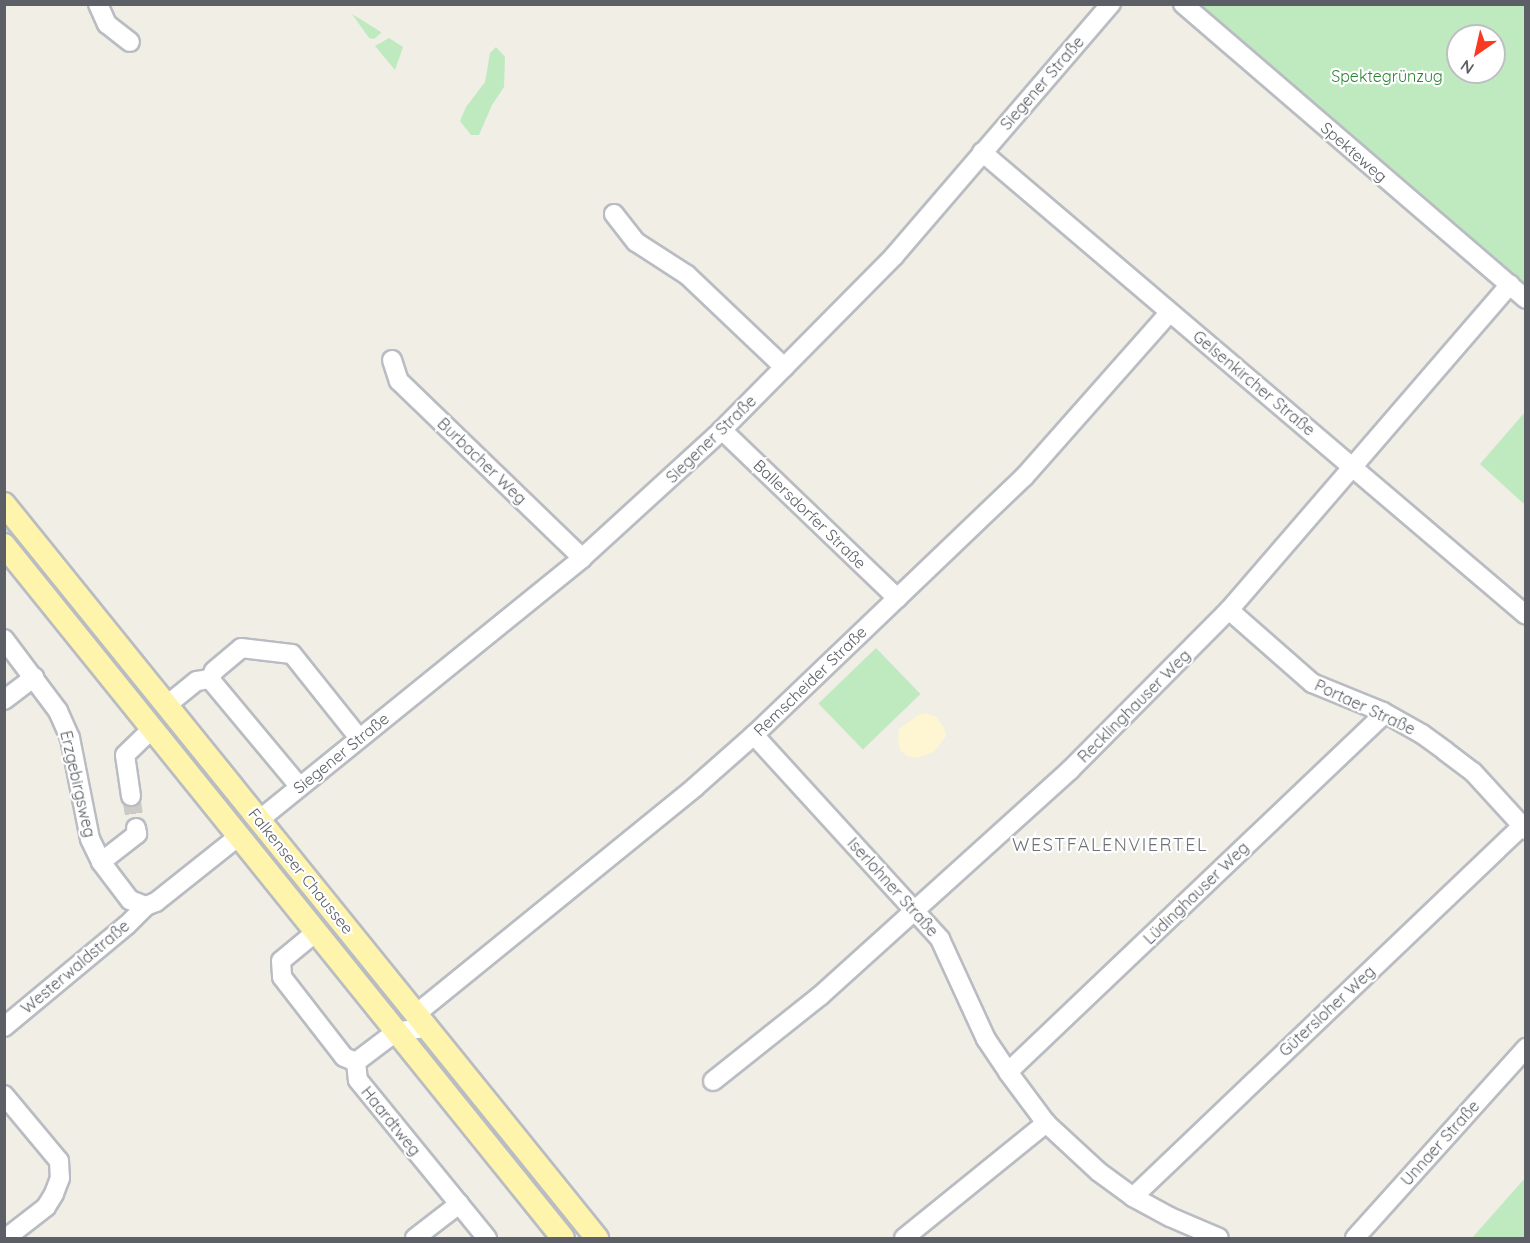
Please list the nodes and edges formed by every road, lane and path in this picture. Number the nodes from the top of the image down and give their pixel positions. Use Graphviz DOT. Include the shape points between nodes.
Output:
graph roads {
  1 [pos="98,4"];
  2 [pos="1111,4"];
  3 [pos="1184,4"];
  4 [pos="130,42"];
  5 [pos="982,152"];
  6 [pos="614,214"];
  7 [pos="1510,285"];
  8 [pos="1526,299"];
  9 [pos="1170,312"];
  10 [pos="392,360"];
  11 [pos="784,367"];
  12 [pos="722,430"];
  13 [pos="1354,468"];
  14 [pos="4,504"];
  15 [pos="4,545"];
  16 [pos="582,558"];
  17 [pos="897,598"];
  18 [pos="1229,610"];
  19 [pos="1526,615"];
  20 [pos="4,639"];
  21 [pos="34,677"];
  22 [pos="210,680"];
  23 [pos="4,700"];
  24 [pos="167,705"];
  25 [pos="1383,712"];
  26 [pos="153,729"];
  27 [pos="754,735"];
  28 [pos="359,738"];
  29 [pos="299,786"];
  30 [pos="131,796"];
  31 [pos="260,820"];
  32 [pos="136,828"];
  33 [pos="1524,828"];
  34 [pos="239,836"];
  35 [pos="101,862"];
  36 [pos="138,903"];
  37 [pos="917,912"];
  38 [pos="316,932"];
  39 [pos="422,1021"];
  40 [pos="4,1027"];
  41 [pos="397,1031"];
  42 [pos="1526,1048"];
  43 [pos="356,1062"];
  44 [pos="1008,1072"];
  45 [pos="719,1076"];
  46 [pos="4,1095"];
  47 [pos="1046,1123"];
  48 [pos="1133,1197"];
  49 [pos="459,1204"];
  50 [pos="6,1239"];
  51 [pos="415,1239"];
  52 [pos="487,1239"];
  53 [pos="564,1239"];
  54 [pos="597,1239"];
  55 [pos="904,1239"];
  56 [pos="1219,1239"];
  57 [pos="1355,1239"];
  1 -- 4 [label="street" via="107,24"];
  2 -- 5 [label="street, Siegener Straße"];
  3 -- 7 [label="street, Spekteweg"];
  5 -- 9 [label="street, Gelsenkircher Straße"];
  5 -- 11 [label="street, Siegener Straße" via="894,256"];
  6 -- 11 [label="street" via="636,242 687,275"];
  7 -- 8 [label="street, Spekteweg"];
  7 -- 13 [label="street, Recklinghauser Weg"];
  9 -- 13 [label="street, Gelsenkircher Straße"];
  9 -- 17 [label="street, Remscheider Straße" via="1024,477"];
  10 -- 16 [label="street, Burbacher Weg" via="399,381"];
  11 -- 12 [label="street, Siegener Straße"];
  12 -- 16 [label="street, Siegener Straße"];
  12 -- 17 [label="street, Ballersdorfer Straße"];
  13 -- 18 [label="street, Recklinghauser Weg"];
  13 -- 19 [label="street, Gelsenkircher Straße"];
  14 -- 24 [label="main road, Falkenseer Chaussee"];
  15 -- 26 [label="main road, Falkenseer Chaussee"];
  16 -- 28 [label="street, Siegener Straße"];
  17 -- 27 [label="street, Remscheider Straße"];
  18 -- 25 [label="street, Portaer Straße" via="1312,683"];
  18 -- 37 [label="street, Recklinghauser Weg" via="1070,770"];
  20 -- 21 [label="street, Erzgebirgsweg"];
  21 -- 23 [label="street"];
  21 -- 35 [label="street, Erzgebirgsweg" via="58,711 70,738 83,814"];
  22 -- 24 [label="street" via="197,681"];
  22 -- 28 [label="street" via="214,671 241,648 292,654"];
  22 -- 29 [label="street"];
  24 -- 31 [label="main road, Falkenseer Chaussee"];
  25 -- 33 [label="street, Portaer Straße" via="1422,734 1473,772"];
  25 -- 44 [label="street, Lüdinghauser Weg" via="1371,728"];
  26 -- 30 [label="street" via="125,755"];
  26 -- 34 [label="main road, Falkenseer Chaussee"];
  27 -- 37 [label="street, Iserlohner Straße"];
  27 -- 39 [label="street, Remscheider Straße"];
  28 -- 29 [label="street, Siegener Straße"];
  29 -- 31 [label="street, Siegener Straße"];
  31 -- 34 [label="main road"];
  31 -- 39 [label="main road, Falkenseer Chaussee"];
  32 -- 35 [label="street" via="137,834"];
  33 -- 48 [label="street, Gütersloher Weg"];
  34 -- 36 [label="street, Westerwaldstraße" via="156,902"];
  34 -- 38 [label="main road, Falkenseer Chaussee"];
  35 -- 36 [label="street, Erzgebirgsweg"];
  36 -- 40 [label="street, Westerwaldstraße" via="127,925"];
  37 -- 44 [label="street, Iserlohner Straße" via="949,955 974,1016"];
  37 -- 45 [label="street, Recklinghauser Weg"];
  38 -- 41 [label="main road, Falkenseer Chaussee"];
  38 -- 43 [label="street" via="281,961 282,977 344,1057"];
  39 -- 41 [label="street"];
  39 -- 54 [label="main road, Falkenseer Chaussee"];
  41 -- 43 [label="street"];
  41 -- 53 [label="main road, Falkenseer Chaussee"];
  42 -- 57 [label="street, Unnaer Straße"];
  43 -- 49 [label="street, Haardtweg" via="358,1080"];
  44 -- 47 [label="street, Iserlohner Straße"];
  46 -- 50 [label="street" via="59,1161 60,1178 46,1207"];
  47 -- 48 [label="street, Iserlohner Straße"];
  47 -- 55 [label="street"];
  48 -- 56 [label="street, Iserlohner Straße"];
  49 -- 51 [label="street"];
  49 -- 52 [label="street, Haardtweg"];
}
